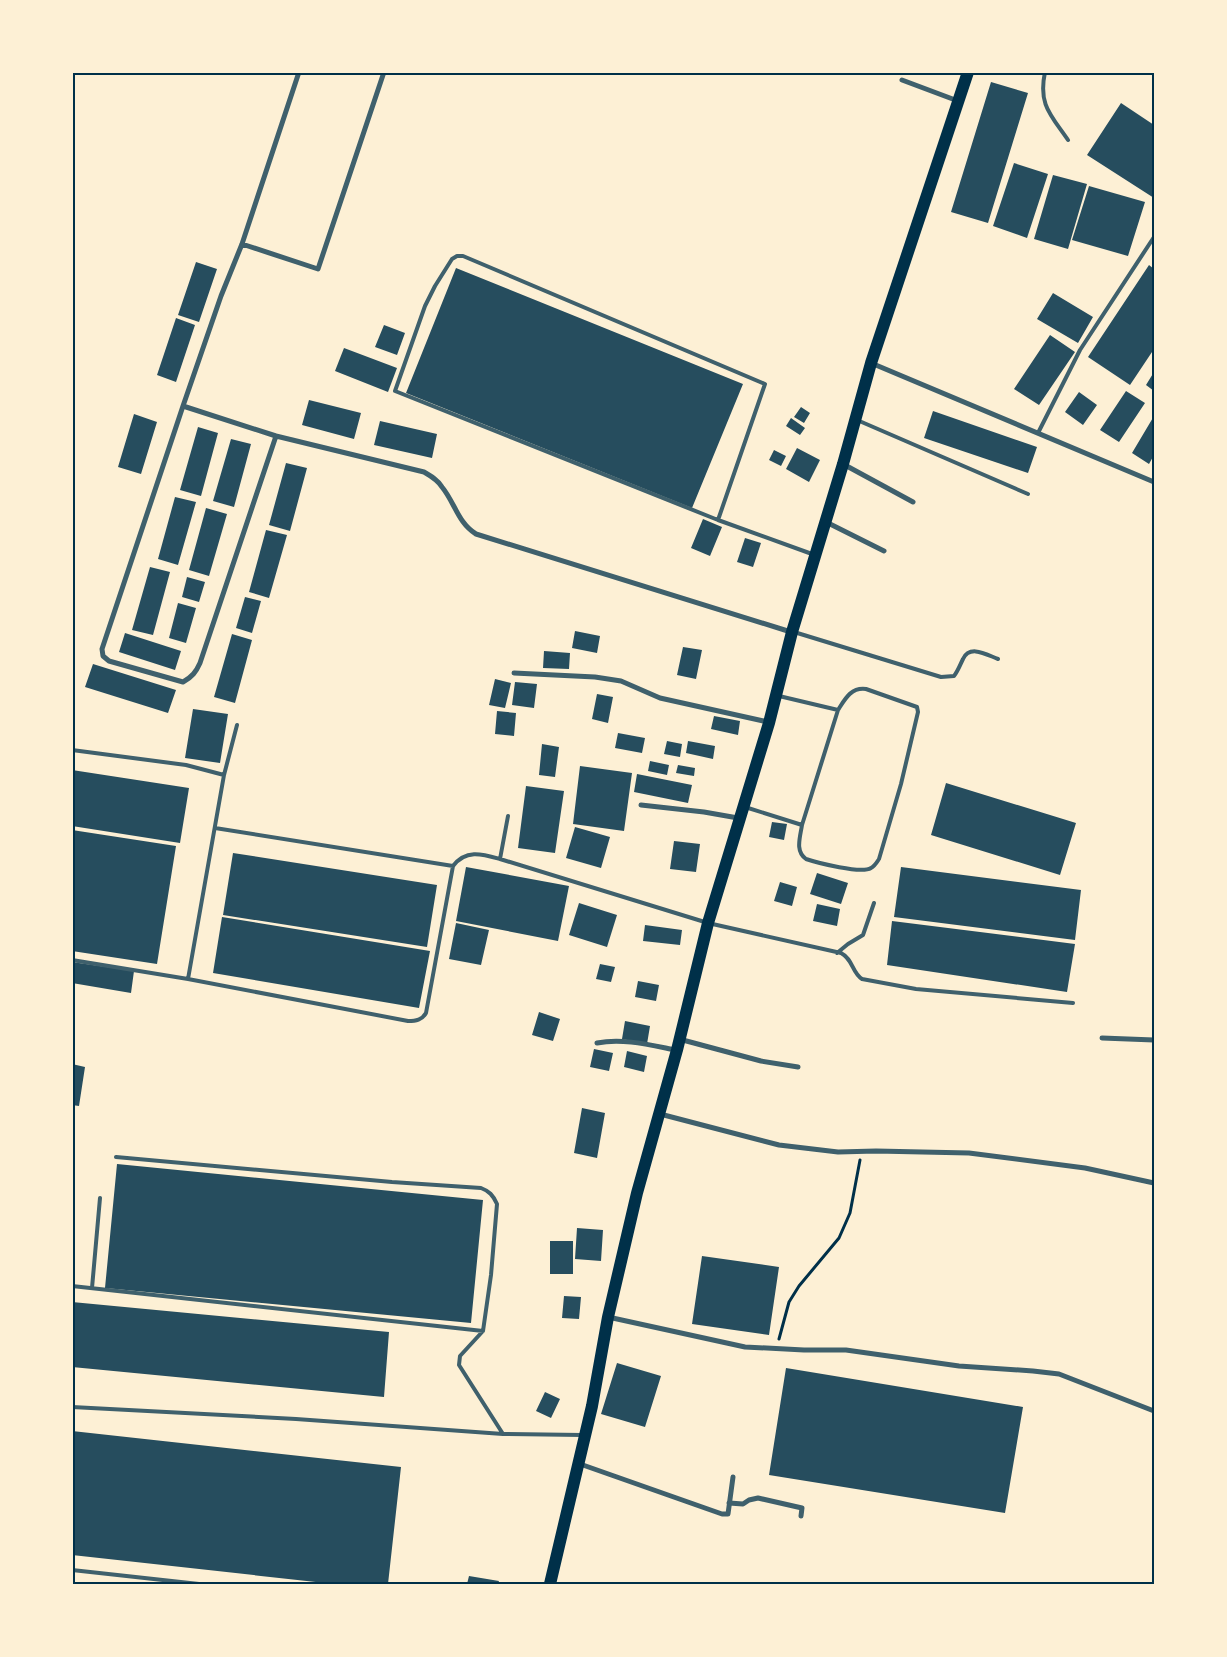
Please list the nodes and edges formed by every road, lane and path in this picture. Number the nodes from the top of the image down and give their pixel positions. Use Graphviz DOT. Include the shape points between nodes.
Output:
graph roads {
  1 [pos="299,72"];
  2 [pos="384,72"];
  3 [pos="968,72"];
  4 [pos="1045,72"];
  5 [pos="902,80"];
  6 [pos="958,101"];
  7 [pos="1068,140"];
  8 [pos="1154,237"];
  9 [pos="242,244"];
  10 [pos="871,363"];
  11 [pos="183,406"];
  12 [pos="854,419"];
  13 [pos="1038,433"];
  14 [pos="276,436"];
  15 [pos="843,464"];
  16 [pos="1154,482"];
  17 [pos="1028,494"];
  18 [pos="912,502"];
  19 [pos="718,520"];
  20 [pos="825,521"];
  21 [pos="884,552"];
  22 [pos="815,555"];
  23 [pos="792,632"];
  24 [pos="998,659"];
  25 [pos="514,673"];
  26 [pos="776,696"];
  27 [pos="838,710"];
  28 [pos="768,722"];
  29 [pos="237,725"];
  30 [pos="72,750"];
  31 [pos="224,775"];
  32 [pos="641,805"];
  33 [pos="741,813"];
  34 [pos="508,816"];
  35 [pos="802,825"];
  36 [pos="215,828"];
  37 [pos="500,860"];
  38 [pos="453,866"];
  39 [pos="874,903"];
  40 [pos="708,923"];
  41 [pos="836,953"];
  42 [pos="72,960"];
  43 [pos="188,979"];
  44 [pos="1073,1003"];
  45 [pos="1102,1038"];
  46 [pos="1154,1040"];
  47 [pos="597,1043"];
  48 [pos="678,1044"];
  49 [pos="798,1067"];
  50 [pos="659,1114"];
  51 [pos="862,1151"];
  52 [pos="116,1157"];
  53 [pos="1154,1183"];
  54 [pos="100,1198"];
  55 [pos="72,1286"];
  56 [pos="92,1288"];
  57 [pos="608,1317"];
  58 [pos="483,1331"];
  59 [pos="776,1349"];
  60 [pos="72,1407"];
  61 [pos="1154,1411"];
  62 [pos="503,1434"];
  63 [pos="585,1435"];
  64 [pos="579,1464"];
  65 [pos="734,1477"];
  66 [pos="729,1503"];
  67 [pos="802,1516"];
  68 [pos="72,1570"];
  69 [pos="199,1584"];
  70 [pos="550,1584"];
  1 -- 9 [label="street"];
  2 -- 9 [label="street" via="318,269"];
  3 -- 6 [label="highway"];
  4 -- 7 [label="lane" via="1043,102"];
  5 -- 6 [label="street"];
  6 -- 10 [label="highway"];
  8 -- 13 [label="lane" via="1080,350"];
  9 -- 11 [label="street"];
  10 -- 12 [label="highway"];
  10 -- 13 [label="street"];
  11 -- 14 [label="street"];
  11 -- 14 [label="street" via="102,649 103,656 109,661 183,682 196,671"];
  12 -- 15 [label="highway"];
  12 -- 17 [label="lane"];
  13 -- 16 [label="street"];
  14 -- 23 [label="street" via="424,472 442,486 462,522 476,534"];
  15 -- 18 [label="street"];
  15 -- 20 [label="highway"];
  19 -- 19 [label="lane" via="395,391 425,306 452,259 463,256 765,384"];
  19 -- 22 [label="lane"];
  20 -- 21 [label="street"];
  20 -- 22 [label="highway"];
  22 -- 23 [label="highway"];
  23 -- 24 [label="lane" via="941,677 954,676 970,651"];
  23 -- 26 [label="highway"];
  25 -- 28 [label="street" via="621,681 657,697"];
  26 -- 27 [label="lane"];
  26 -- 28 [label="highway"];
  27 -- 35 [label="lane"];
  27 -- 35 [label="lane" via="850,693 859,688 917,707 903,775 879,859 873,868 858,870 806,859 799,849"];
  28 -- 33 [label="highway"];
  29 -- 31 [label="lane"];
  30 -- 31 [label="lane" via="186,765"];
  31 -- 36 [label="lane"];
  32 -- 33 [label="street"];
  33 -- 35 [label="lane"];
  33 -- 40 [label="highway"];
  34 -- 37 [label="lane"];
  36 -- 38 [label="lane"];
  36 -- 43 [label="lane"];
  37 -- 38 [label="lane" via="478,854 467,855"];
  37 -- 40 [label="lane"];
  38 -- 43 [label="lane" via="426,1013 418,1020 408,1021"];
  39 -- 41 [label="lane" via="863,935"];
  40 -- 41 [label="lane"];
  40 -- 48 [label="highway"];
  41 -- 44 [label="lane" via="849,958 862,979 916,989"];
  42 -- 43 [label="lane"];
  45 -- 46 [label="street"];
  47 -- 48 [label="street"];
  48 -- 49 [label="street"];
  48 -- 50 [label="highway"];
  50 -- 51 [label="street" via="779,1145 838,1152"];
  50 -- 57 [label="highway"];
  51 -- 53 [label="street" via="969,1153 1085,1168"];
  51 -- 59 [label="path" via="850,1213 839,1238 789,1302"];
  52 -- 58 [label="lane" via="489,1191 497,1204"];
  54 -- 56 [label="lane"];
  55 -- 56 [label="lane"];
  56 -- 58 [label="lane"];
  57 -- 59 [label="street" via="745,1347"];
  57 -- 63 [label="highway"];
  58 -- 62 [label="lane" via="460,1356 459,1365"];
  59 -- 61 [label="street" via="846,1350 959,1366 1059,1374"];
  60 -- 62 [label="lane"];
  62 -- 63 [label="lane"];
  63 -- 64 [label="highway"];
  64 -- 66 [label="street" via="722,1514 728,1514"];
  64 -- 70 [label="highway"];
  65 -- 66 [label="street"];
  66 -- 67 [label="street" via="743,1504 758,1498 802,1508"];
  68 -- 69 [label="lane"];
}
